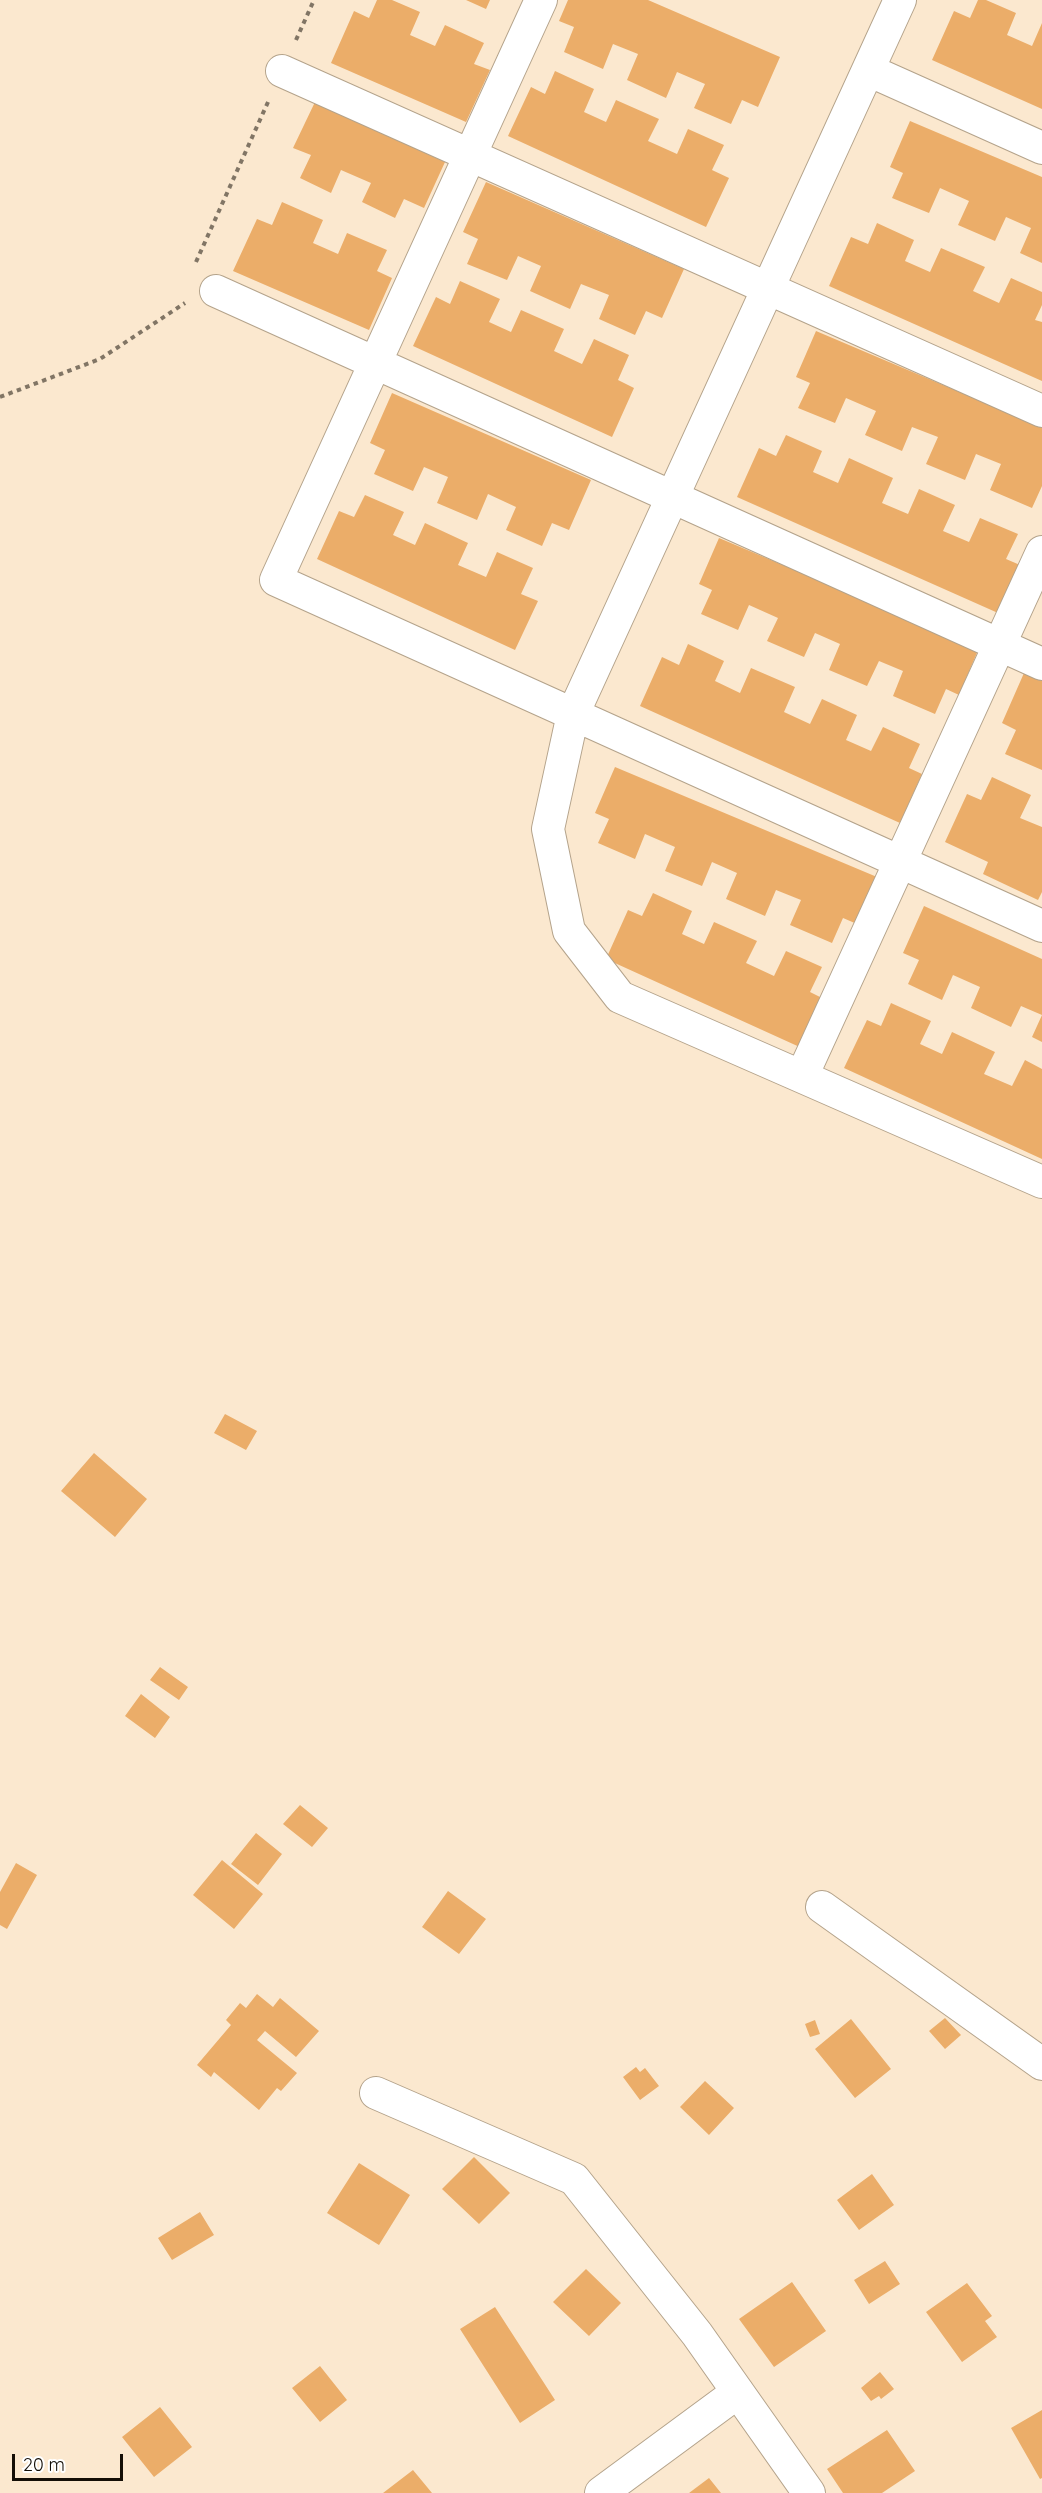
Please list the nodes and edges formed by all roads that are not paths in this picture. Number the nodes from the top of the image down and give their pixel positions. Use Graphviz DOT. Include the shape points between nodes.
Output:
graph roads {
  1 [pos="541,0"];
  2 [pos="900,0"];
  3 [pos="868,70"];
  4 [pos="282,71"];
  5 [pos="1042,148"];
  6 [pos="471,153"];
  7 [pos="768,287"];
  8 [pos="216,291"];
  9 [pos="375,363"];
  10 [pos="1042,411"];
  11 [pos="672,497"];
  12 [pos="1042,552"];
  13 [pos="1000,645"];
  14 [pos="1042,664"];
  15 [pos="573,714"];
  16 [pos="901,862"];
  17 [pos="1042,926"];
  18 [pos="802,1076"];
  19 [pos="1042,1182"];
  20 [pos="822,1907"];
  21 [pos="1042,2064"];
  22 [pos="376,2093"];
  23 [pos="738,2392"];
  24 [pos="601,2493"];
  25 [pos="809,2493"];
  1 -- 6 [label="street"];
  2 -- 3 [label="street"];
  3 -- 5 [label="street"];
  3 -- 7 [label="street"];
  4 -- 6 [label="street"];
  6 -- 7 [label="street"];
  6 -- 9 [label="street"];
  7 -- 10 [label="street"];
  7 -- 11 [label="street"];
  8 -- 9 [label="street"];
  9 -- 11 [label="street"];
  9 -- 15 [label="street" via="276,580"];
  11 -- 13 [label="street"];
  11 -- 15 [label="street"];
  12 -- 13 [label="street"];
  13 -- 14 [label="street"];
  13 -- 16 [label="street"];
  15 -- 16 [label="street"];
  15 -- 18 [label="street" via="548,829 568,931 621,997"];
  16 -- 17 [label="street"];
  16 -- 18 [label="street"];
  18 -- 19 [label="street"];
  20 -- 21 [label="street"];
  22 -- 23 [label="street" via="574,2180 697,2334"];
  23 -- 24 [label="street"];
  23 -- 25 [label="street"];
}
